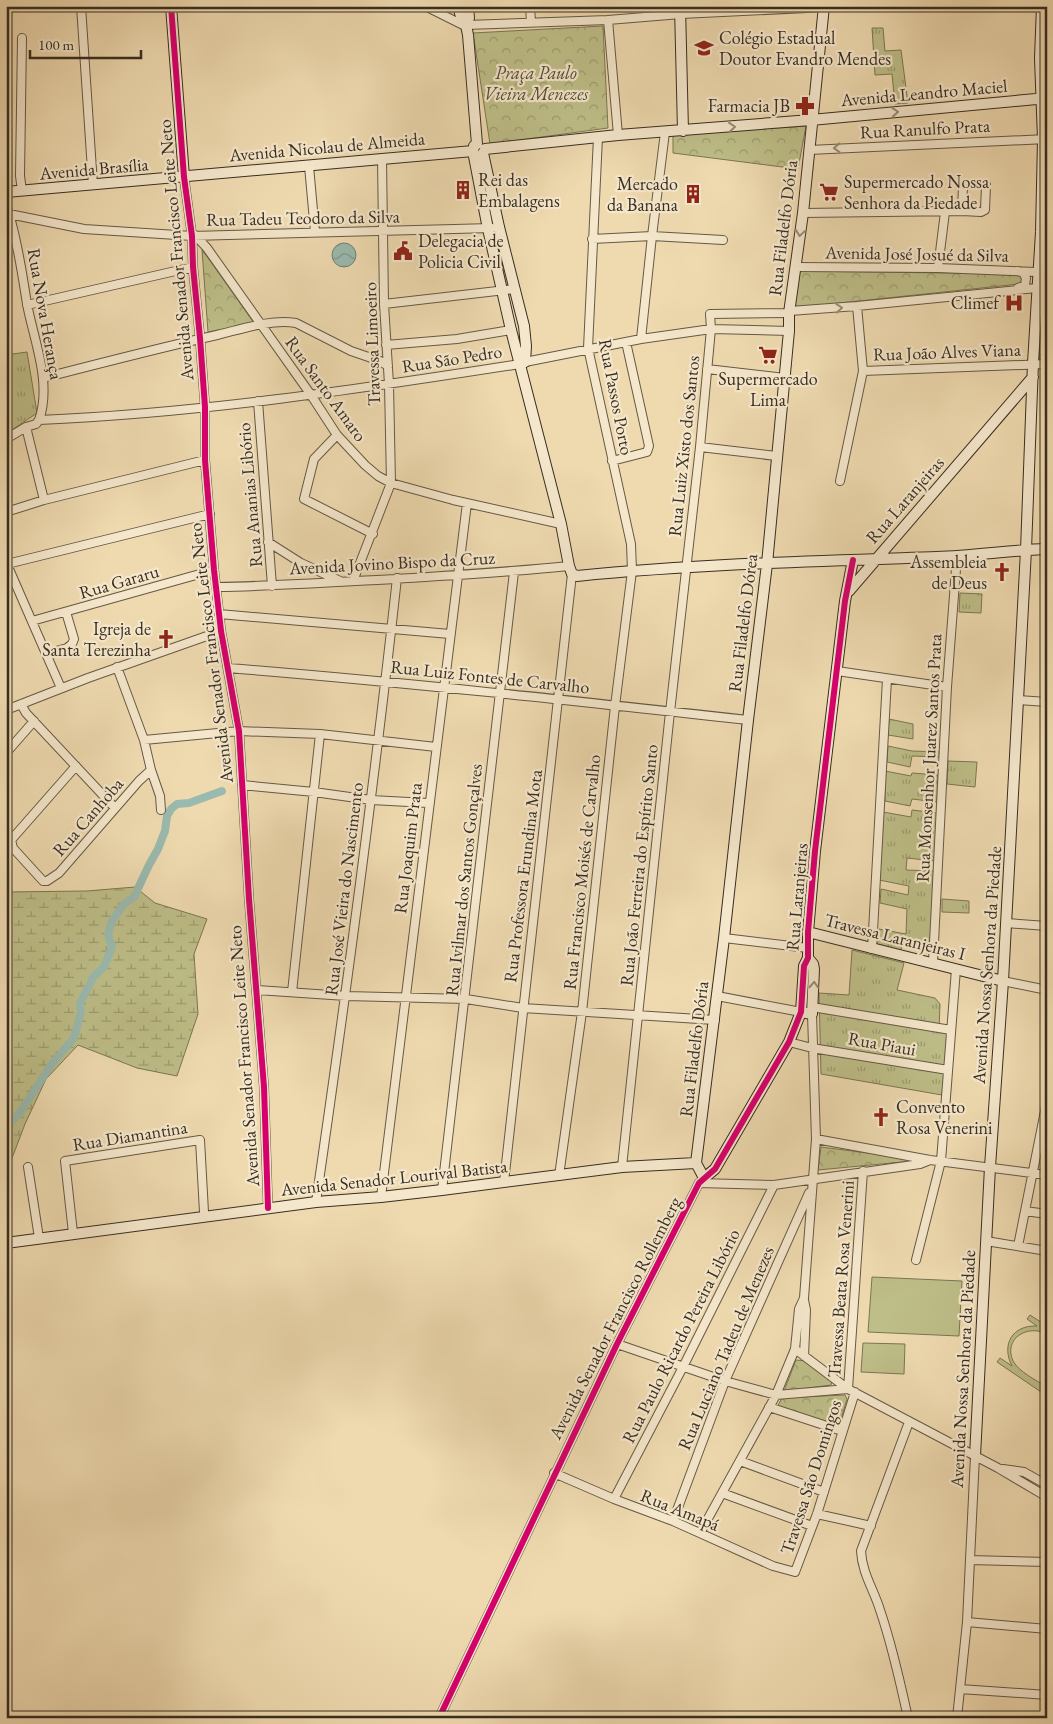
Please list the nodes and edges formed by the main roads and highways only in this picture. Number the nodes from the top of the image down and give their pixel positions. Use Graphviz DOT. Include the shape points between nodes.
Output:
graph roads {
  1 [pos="171,6"];
  2 [pos="458,6"];
  3 [pos="468,6"];
  4 [pos="1042,6"];
  5 [pos="824,7"];
  6 [pos="681,10"];
  7 [pos="466,25"];
  8 [pos="1044,99"];
  9 [pos="811,120"];
  10 [pos="684,131"];
  11 [pos="1045,139"];
  12 [pos="479,150"];
  13 [pos="184,177"];
  14 [pos="6,192"];
  15 [pos="1044,232"];
  16 [pos="1042,273"];
  17 [pos="790,312"];
  18 [pos="521,348"];
  19 [pos="1032,378"];
  20 [pos="1047,549"];
  21 [pos="1026,550"];
  22 [pos="875,559"];
  23 [pos="853,560"];
  24 [pos="767,564"];
  25 [pos="847,593"];
  26 [pos="808,932"];
  27 [pos="724,938"];
  28 [pos="1003,980"];
  29 [pos="696,1163"];
  30 [pos="6,1243"];
  31 [pos="975,1456"];
  1 -- 13 [label="main road, Avenida Senador Francisco Leite Neto"];
  2 -- 7 [label="main road"];
  3 -- 7 [label="main road"];
  4 -- 8 [label="main road, Avenida Nossa Senhora da Piedade"];
  5 -- 9 [label="main road, Rua Filadelfo Dória"];
  6 -- 10 [label="main road"];
  7 -- 12 [label="main road"];
  9 -- 8 [label="main road, Avenida Leandro Maciel, one-way"];
  8 -- 11 [label="main road, Avenida Nossa Senhora da Piedade"];
  10 -- 9 [label="main road, Avenida Leandro Maciel, one-way"];
  9 -- 17 [label="main road, Rua Filadelfo Dória, one-way"];
  10 -- 12 [label="main road"];
  11 -- 15 [label="main road, Avenida Nossa Senhora da Piedade"];
  12 -- 13 [label="main road, Avenida Nicolau de Almeida"];
  12 -- 18 [label="main road" via="488,228 511,330"];
  12 -- 18 [label="main road" via="524,326"];
  13 -- 14 [label="main road, Avenida Brasília"];
  15 -- 16 [label="main road, Avenida Nossa Senhora da Piedade"];
  16 -- 19 [label="main road, Avenida Nossa Senhora da Piedade" via="1037,288"];
  17 -- 24 [label="main road, Rua Filadelfo Dórea"];
  18 -- 24 [label="main road, Avenida Jovino Bispo da Cruz" via="571,570 577,576 687,566"];
  19 -- 21 [label="main road, Avenida Nossa Senhora da Piedade"];
  19 -- 22 [label="main road, Rua Laranjeiras"];
  20 -- 21 [label="main road, Avenida Jovino Bispo da Cruz"];
  21 -- 22 [label="main road, Avenida Jovino Bispo da Cruz"];
  21 -- 28 [label="main road, Avenida Nossa Senhora da Piedade"];
  22 -- 23 [label="main road, Avenida Jovino Bispo da Cruz"];
  22 -- 25 [label="main road, Rua Laranjeiras"];
  23 -- 24 [label="main road, Avenida Jovino Bispo da Cruz"];
  23 -- 25 [label="main road"];
  24 -- 27 [label="main road, Rua Filadelfo Dórea"];
  25 -- 26 [label="main road, Rua Laranjeiras"];
  26 -- 28 [label="main road, Travessa Laranjeiras I"];
  26 -- 29 [label="main road, Rua Laranjeiras" via="808,958 804,966 808,1011 715,1169 702,1180"];
  27 -- 29 [label="main road, Rua Filadelfo Dória"];
  28 -- 31 [label="main road, Avenida Nossa Senhora da Piedade"];
  29 -- 30 [label="main road, Avenida Senador Lourival Batista" via="622,1167 316,1202"];
}
